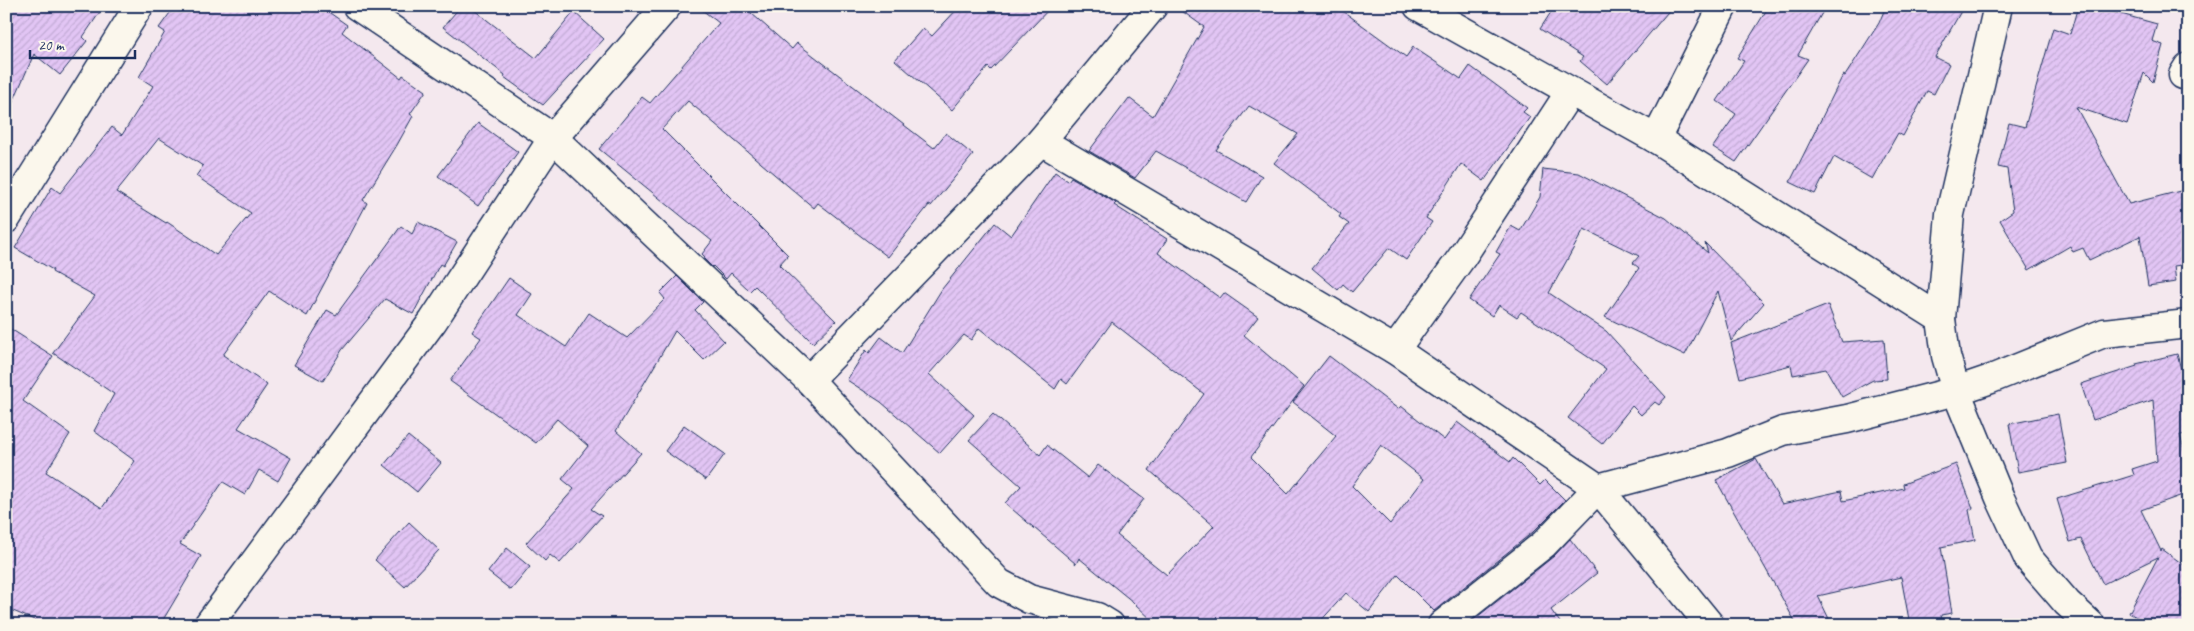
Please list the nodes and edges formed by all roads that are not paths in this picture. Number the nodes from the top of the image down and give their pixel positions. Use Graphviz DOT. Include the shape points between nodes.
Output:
graph roads {
  1 [pos="138,6"];
  2 [pos="357,6"];
  3 [pos="667,6"];
  4 [pos="1153,6"];
  5 [pos="1418,6"];
  6 [pos="1723,6"];
  7 [pos="1998,6"];
  8 [pos="1570,92"];
  9 [pos="553,138"];
  10 [pos="1656,139"];
  11 [pos="1041,141"];
  12 [pos="6,218"];
  13 [pos="1941,319"];
  14 [pos="2188,324"];
  15 [pos="1396,350"];
  16 [pos="809,380"];
  17 [pos="1956,391"];
  18 [pos="1598,488"];
  19 [pos="208,625"];
  20 [pos="1110,625"];
  21 [pos="1442,625"];
  22 [pos="1710,625"];
  23 [pos="2091,625"];
  1 -- 12 [label="street"];
  2 -- 9 [label="street"];
  3 -- 9 [label="street"];
  4 -- 11 [label="street"];
  5 -- 8 [label="street"];
  6 -- 10 [label="street"];
  7 -- 13 [label="street" via="1950,214"];
  8 -- 10 [label="street"];
  8 -- 15 [label="street" via="1462,257"];
  9 -- 16 [label="street"];
  9 -- 19 [label="street" via="433,321"];
  10 -- 13 [label="street"];
  11 -- 15 [label="street"];
  11 -- 16 [label="street"];
  13 -- 17 [label="street" via="1946,356"];
  14 -- 17 [label="street" via="2104,333"];
  15 -- 18 [label="street"];
  16 -- 20 [label="street" via="999,583 1029,599 1097,617"];
  17 -- 18 [label="street" via="1847,419 1783,431 1728,453"];
  17 -- 23 [label="street" via="2028,558 2066,603"];
  18 -- 21 [label="street" via="1544,544"];
  18 -- 22 [label="street"];
}
